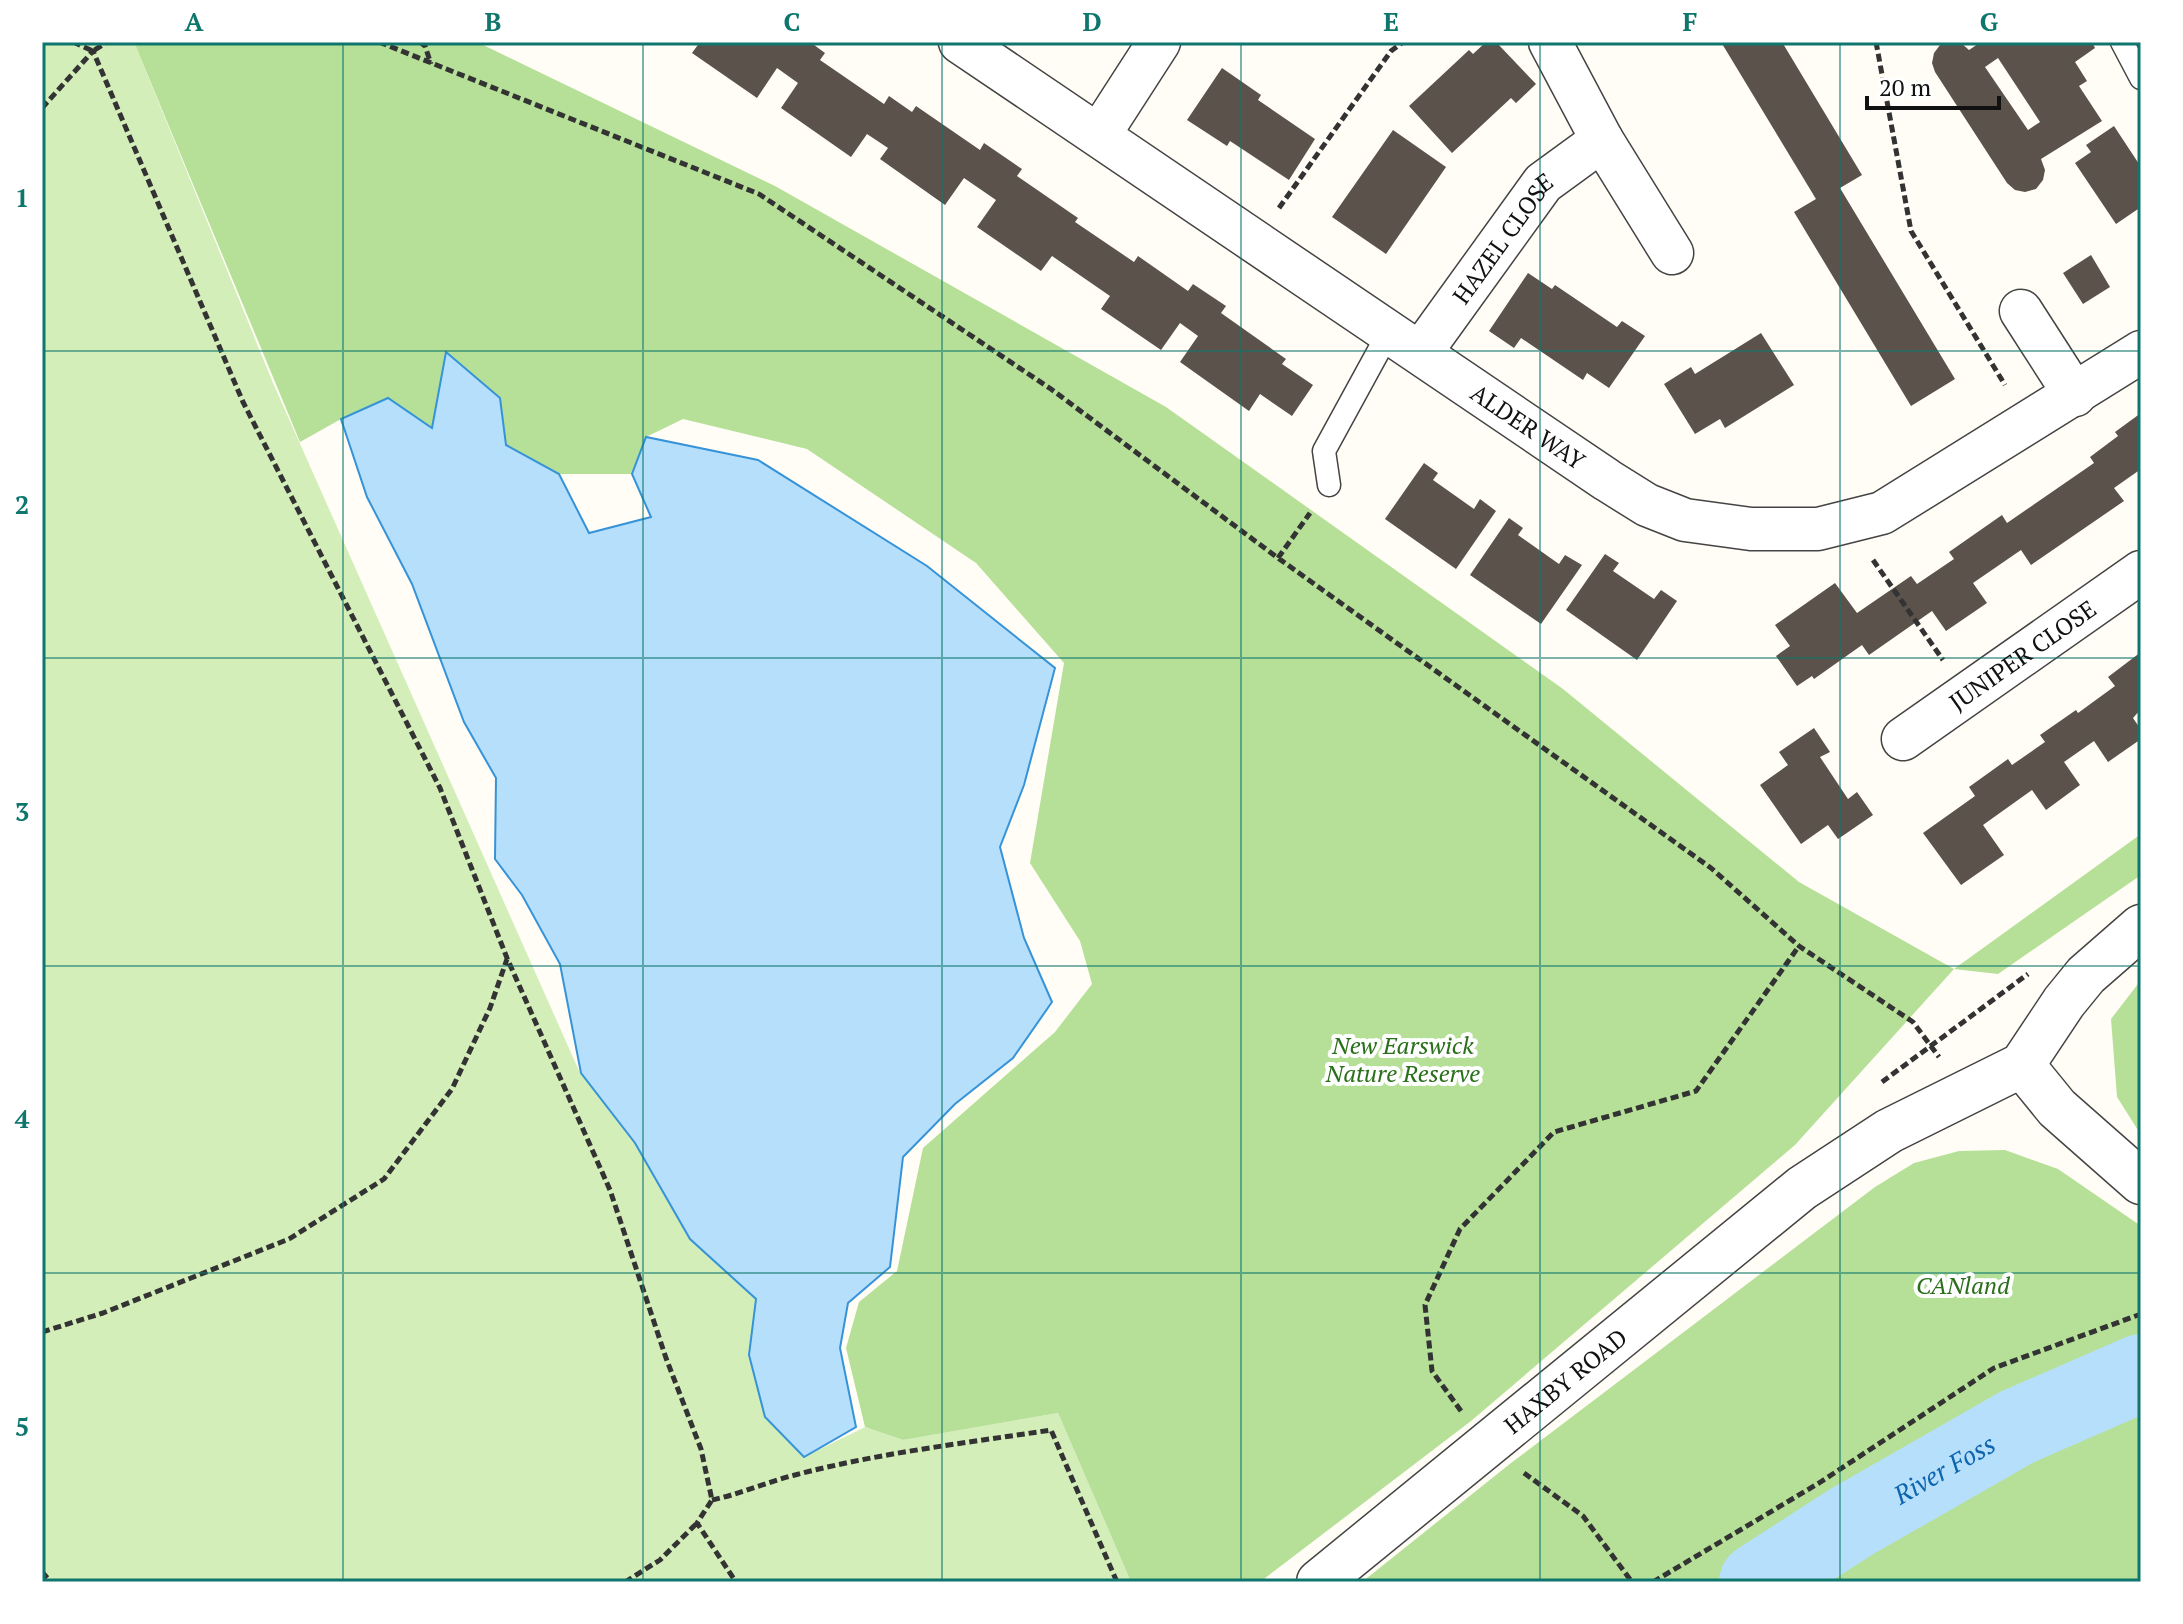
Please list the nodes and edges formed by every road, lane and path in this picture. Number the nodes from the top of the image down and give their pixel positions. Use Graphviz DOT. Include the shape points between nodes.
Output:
graph roads {
  1 [pos="73,42"];
  2 [pos="107,42"];
  3 [pos="379,42"];
  4 [pos="420,42"];
  5 [pos="960,42"];
  6 [pos="1159,42"];
  7 [pos="1403,42"];
  8 [pos="1550,42"];
  9 [pos="1876,42"];
  10 [pos="2122,42"];
  11 [pos="1393,45"];
  12 [pos="93,51"];
  13 [pos="432,64"];
  14 [pos="2141,78"];
  15 [pos="42,108"];
  16 [pos="1099,135"];
  17 [pos="1602,140"];
  18 [pos="1255,242"];
  19 [pos="1672,253"];
  20 [pos="2021,311"];
  21 [pos="1405,342"];
  22 [pos="2141,352"];
  23 [pos="2075,395"];
  24 [pos="2028,423"];
  25 [pos="1329,485"];
  26 [pos="1848,522"];
  27 [pos="1278,558"];
  28 [pos="2141,572"];
  29 [pos="1967,693"];
  30 [pos="1903,739"];
  31 [pos="2141,927"];
  32 [pos="1799,946"];
  33 [pos="507,958"];
  34 [pos="2038,968"];
  35 [pos="1913,1022"];
  36 [pos="2022,1065"];
  37 [pos="1881,1082"];
  38 [pos="2141,1182"];
  39 [pos="2141,1314"];
  40 [pos="42,1332"];
  41 [pos="1486,1445"];
  42 [pos="712,1500"];
  43 [pos="697,1523"];
  44 [pos="42,1572"];
  45 [pos="51,1582"];
  46 [pos="625,1582"];
  47 [pos="736,1582"];
  48 [pos="1117,1582"];
  49 [pos="1319,1582"];
  50 [pos="1632,1582"];
  51 [pos="1653,1582"];
  1 -- 12 [label="path"];
  2 -- 12 [label="path"];
  3 -- 13 [label="path"];
  4 -- 13 [label="path"];
  5 -- 16 [label="street, ALDER WAY"];
  6 -- 16 [label="street"];
  7 -- 11 [label="path"];
  8 -- 17 [label="street"];
  9 -- 24 [label="path" via="1911,231"];
  10 -- 14 [label="lane"];
  11 -- 18 [label="path"];
  12 -- 15 [label="path"];
  12 -- 33 [label="path" via="243,402 440,788"];
  13 -- 27 [label="path" via="759,194 1051,389"];
  16 -- 18 [label="street, ALDER WAY"];
  17 -- 19 [label="street"];
  17 -- 21 [label="street, HAZEL CLOSE" via="1543,183"];
  18 -- 21 [label="street, ALDER WAY"];
  20 -- 23 [label="street"];
  21 -- 25 [label="lane" via="1324,451"];
  21 -- 26 [label="street, ALDER WAY" via="1647,505 1685,520 1751,529 1818,529"];
  22 -- 23 [label="street, ALDER WAY"];
  23 -- 24 [label="street, ALDER WAY"];
  24 -- 26 [label="street, ALDER WAY" via="1882,513"];
  25 -- 27 [label="path"];
  26 -- 29 [label="path"];
  27 -- 32 [label="path" via="1711,868"];
  28 -- 29 [label="street, JUNIPER CLOSE"];
  29 -- 30 [label="street, JUNIPER CLOSE"];
  31 -- 36 [label="street, HAXBY ROAD" via="2086,975"];
  32 -- 35 [label="path"];
  32 -- 41 [label="path" via="1696,1091 1554,1132 1460,1229 1425,1305 1432,1371"];
  33 -- 40 [label="path" via="452,1089 384,1179 289,1239"];
  33 -- 42 [label="path" via="610,1190 701,1449"];
  34 -- 37 [label="path"];
  36 -- 38 [label="street" via="2057,1108"];
  36 -- 41 [label="street, HAXBY ROAD" via="1889,1131 1802,1188"];
  39 -- 51 [label="path" via="1994,1368 1819,1483"];
  41 -- 49 [label="street, HAXBY ROAD"];
  41 -- 50 [label="path" via="1583,1516"];
  42 -- 43 [label="path"];
  42 -- 48 [label="path" via="794,1475 1051,1430"];
  43 -- 46 [label="path" via="660,1560"];
  43 -- 47 [label="path"];
  44 -- 45 [label="path"];
}
